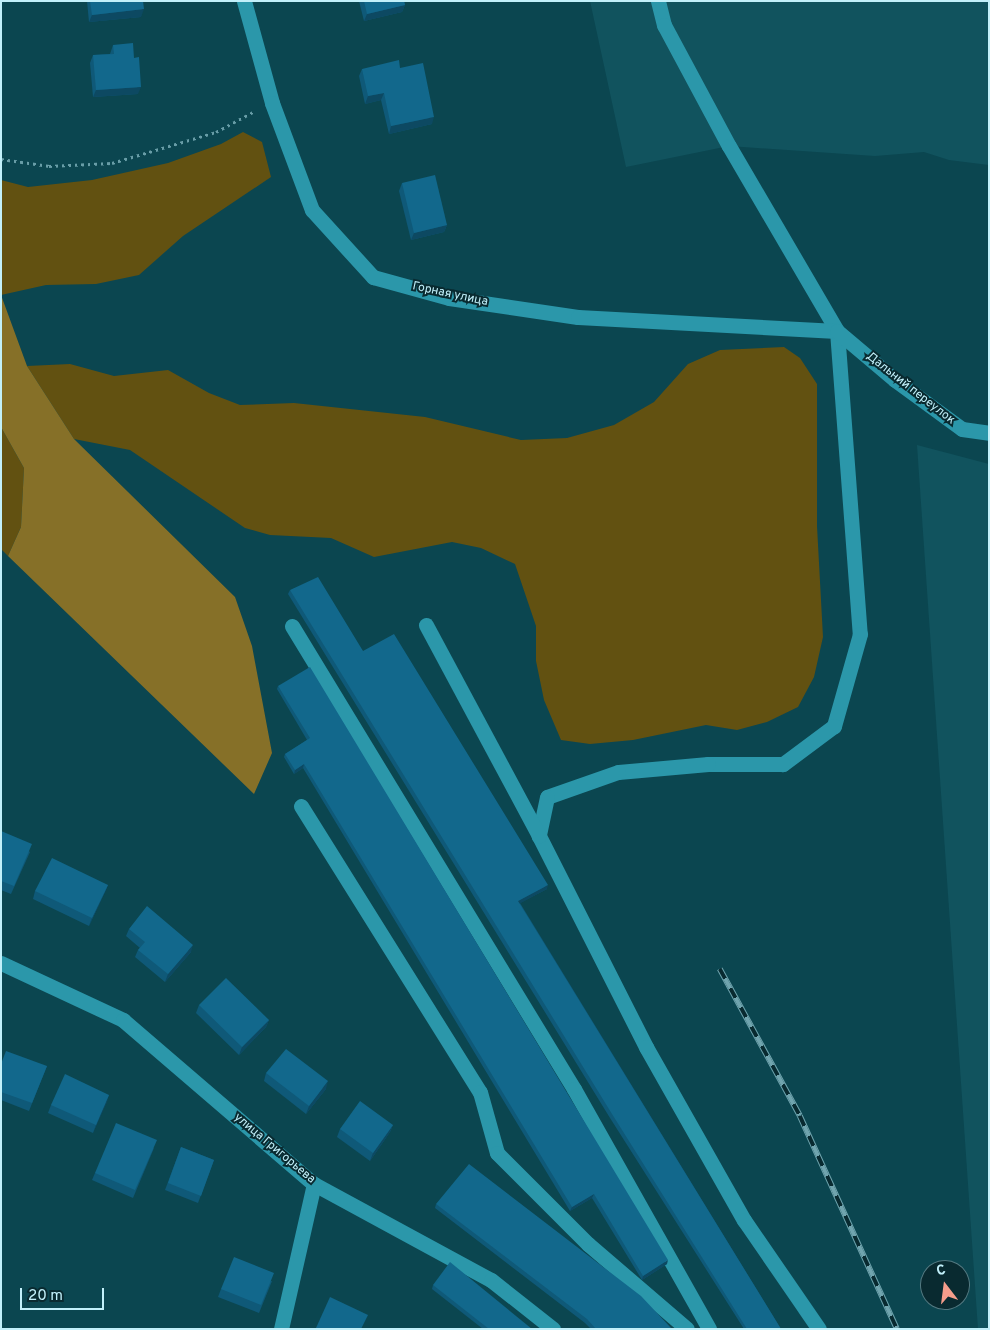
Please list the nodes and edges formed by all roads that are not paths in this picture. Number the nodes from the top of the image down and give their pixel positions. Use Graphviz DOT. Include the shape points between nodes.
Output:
graph roads {
  1 [pos="244,1"];
  2 [pos="658,1"];
  3 [pos="837,331"];
  4 [pos="989,432"];
  5 [pos="426,625"];
  6 [pos="292,626"];
  7 [pos="301,806"];
  8 [pos="539,836"];
  9 [pos="1,963"];
  10 [pos="314,1184"];
  11 [pos="281,1329"];
  12 [pos="553,1329"];
  13 [pos="687,1329"];
  14 [pos="709,1329"];
  15 [pos="819,1329"];
  1 -- 3 [label="street, Горная улица" via="272,103 312,210 374,277 449,298 578,317"];
  2 -- 3 [label="street" via="664,24 729,146"];
  3 -- 4 [label="street, Дальний переулок" via="895,380 962,429"];
  3 -- 8 [label="street" via="860,634 834,726 783,764 708,764 618,772 547,797"];
  5 -- 8 [label="street"];
  6 -- 14 [label="street" via="574,1089"];
  7 -- 13 [label="street" via="480,1092 497,1153 588,1244"];
  8 -- 15 [label="street" via="646,1047 739,1212"];
  9 -- 10 [label="street, улица Григорьева" via="123,1020"];
  10 -- 11 [label="street"];
  10 -- 12 [label="street, улица Григорьева" via="491,1280"];
}
